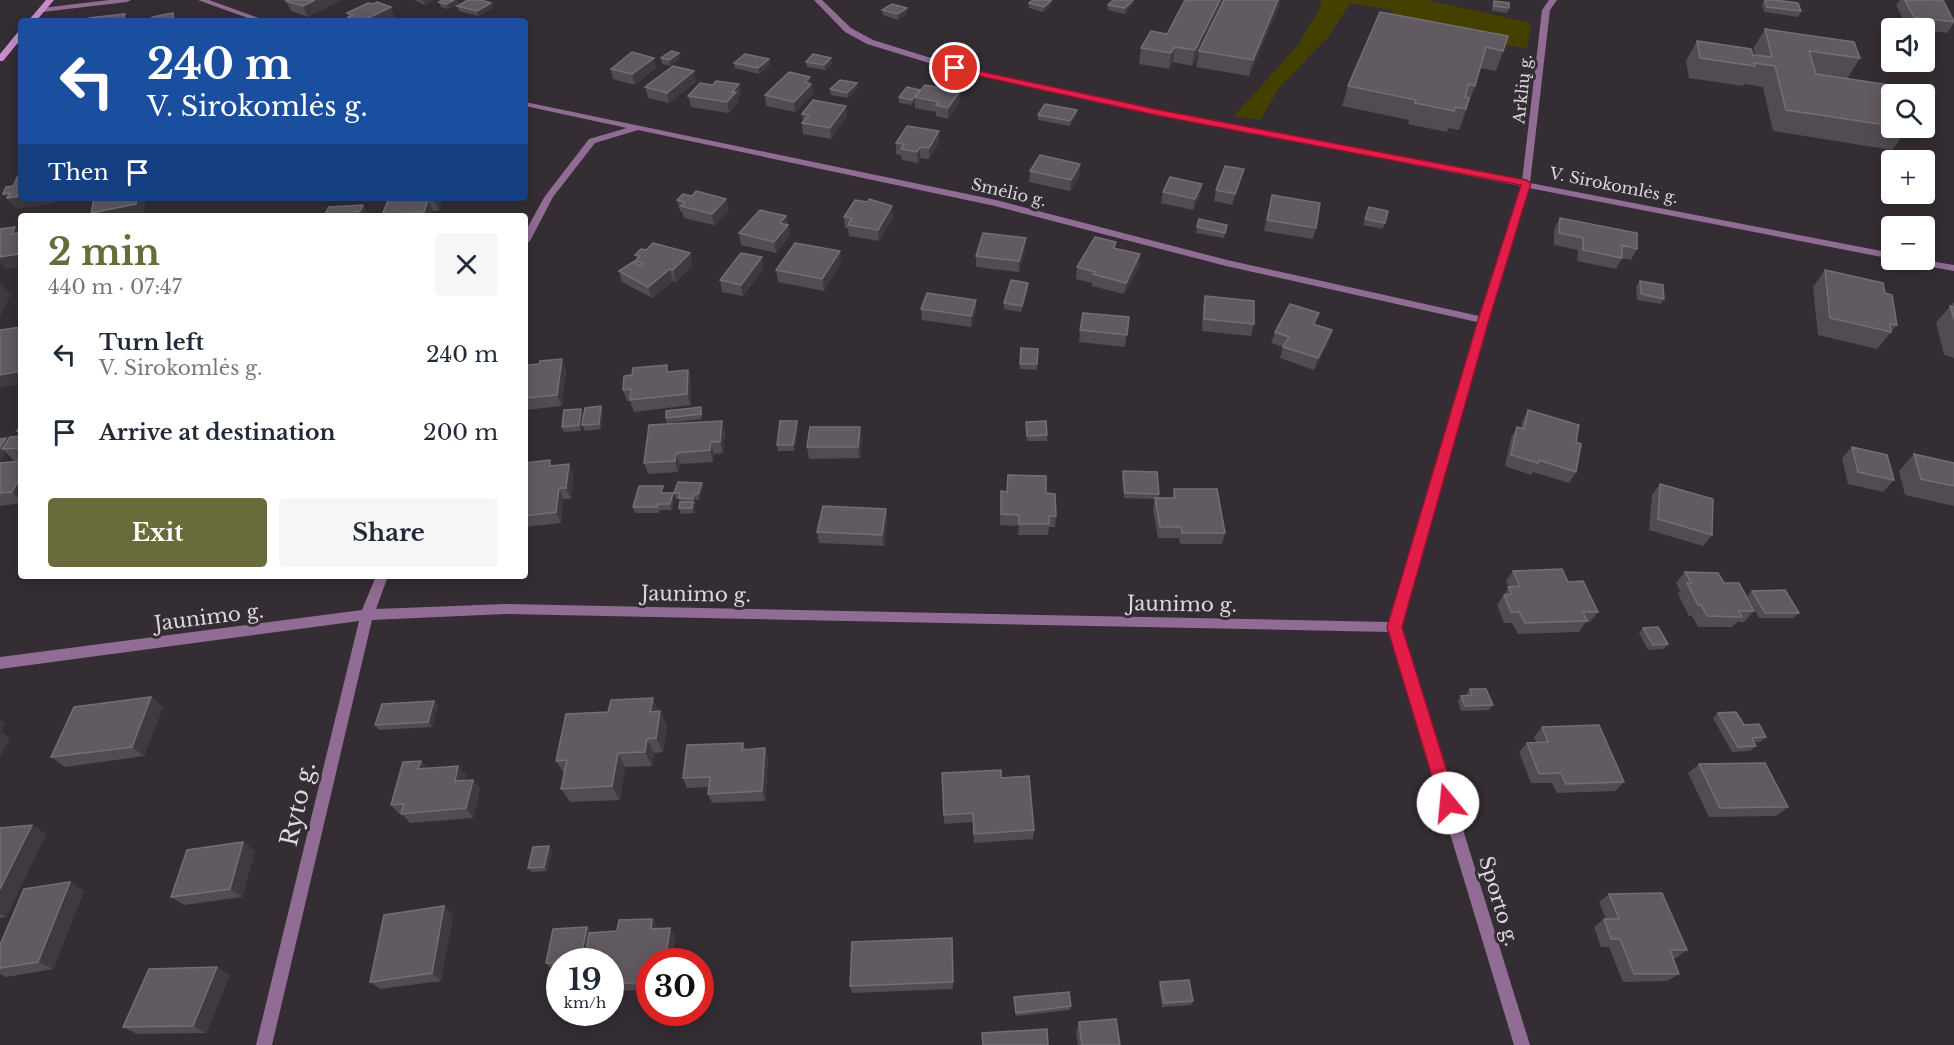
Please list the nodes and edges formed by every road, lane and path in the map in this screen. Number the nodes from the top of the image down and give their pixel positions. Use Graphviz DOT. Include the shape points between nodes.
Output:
graph roads {
  1 [pos="50,0"];
  2 [pos="127,0"];
  3 [pos="202,0"];
  4 [pos="818,0"];
  5 [pos="1553,0"];
  6 [pos="42,10"];
  7 [pos="35,18"];
  8 [pos="254,18"];
  9 [pos="18,38"];
  10 [pos="0,59"];
  11 [pos="528,105"];
  12 [pos="595,119"];
  13 [pos="638,127"];
  14 [pos="592,141"];
  15 [pos="1526,183"];
  16 [pos="528,235"];
  17 [pos="1881,254"];
  18 [pos="1935,265"];
  19 [pos="1954,268"];
  20 [pos="1483,320"];
  21 [pos="381,579"];
  22 [pos="367,615"];
  23 [pos="1394,627"];
  24 [pos="0,663"];
  25 [pos="264,1045"];
  26 [pos="1522,1045"];
  1 -- 6 [label="main road"];
  2 -- 6 [label="street"];
  3 -- 8 [label="street"];
  4 -- 15 [label="street, V. Sirokomlės g." via="848,30 870,42 955,68 1160,113"];
  5 -- 15 [label="street, Arklių g." via="1546,10"];
  6 -- 7 [label="main road"];
  9 -- 10 [label="main road"];
  11 -- 12 [label="street, Smėlio g."];
  12 -- 13 [label="street, Smėlio g."];
  12 -- 14 [label="street"];
  13 -- 14 [label="street"];
  13 -- 20 [label="street, Smėlio g." via="996,203 1226,262"];
  14 -- 16 [label="street" via="549,196"];
  15 -- 17 [label="street, V. Sirokomlės g."];
  15 -- 20 [label="street"];
  18 -- 19 [label="street"];
  20 -- 23 [label="street"];
  21 -- 22 [label="street, Ryto g."];
  22 -- 23 [label="street, Jaunimo g." via="505,609"];
  22 -- 24 [label="street, Jaunimo g."];
  22 -- 25 [label="street, Ryto g."];
  23 -- 26 [label="street, Sporto g."];
}
